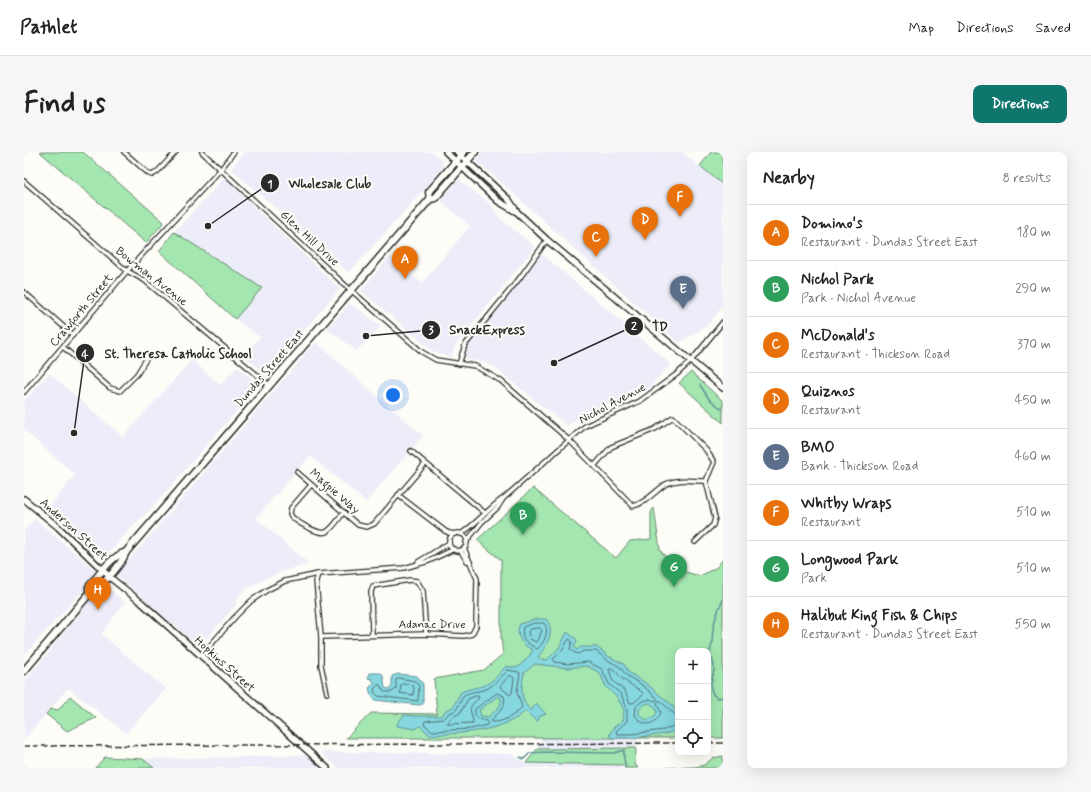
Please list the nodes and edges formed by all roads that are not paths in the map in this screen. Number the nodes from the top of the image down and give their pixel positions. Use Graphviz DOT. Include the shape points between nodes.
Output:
graph roads {
  1 [pos="124,152"];
  2 [pos="176,152"];
  3 [pos="202,152"];
  4 [pos="234,152"];
  5 [pos="446,152"];
  6 [pos="475,152"];
  7 [pos="460,153"];
  8 [pos="467,161"];
  9 [pos="456,162"];
  10 [pos="461,167"];
  11 [pos="221,169"];
  12 [pos="24,181"];
  13 [pos="430,199"];
  14 [pos="517,212"];
  15 [pos="547,240"];
  16 [pos="127,271"];
  17 [pos="351,290"];
  18 [pos="24,292"];
  19 [pos="723,322"];
  20 [pos="73,335"];
  21 [pos="62,347"];
  22 [pos="148,356"];
  23 [pos="691,361"];
  24 [pos="459,364"];
  25 [pos="269,385"];
  26 [pos="723,388"];
  27 [pos="24,392"];
  28 [pos="569,440"];
  29 [pos="411,451"];
  30 [pos="425,464"];
  31 [pos="595,466"];
  32 [pos="297,472"];
  33 [pos="706,481"];
  34 [pos="311,484"];
  35 [pos="398,495"];
  36 [pos="505,497"];
  37 [pos="24,499"];
  38 [pos="344,512"];
  39 [pos="485,513"];
  40 [pos="444,531"];
  41 [pos="455,534"];
  42 [pos="461,534"];
  43 [pos="449,542"];
  44 [pos="466,542"];
  45 [pos="695,542"];
  46 [pos="464,548"];
  47 [pos="454,549"];
  48 [pos="460,550"];
  49 [pos="126,552"];
  50 [pos="413,564"];
  51 [pos="472,566"];
  52 [pos="104,570"];
  53 [pos="318,574"];
  54 [pos="109,576"];
  55 [pos="89,594"];
  56 [pos="426,634"];
  57 [pos="372,635"];
  58 [pos="321,637"];
  59 [pos="201,656"];
  60 [pos="24,671"];
  61 [pos="327,693"];
  62 [pos="327,768"];
  1 -- 2 [label="street" via="152,175"];
  3 -- 11 [label="street, Glen Hill Drive"];
  4 -- 11 [label="street, Crawforth Street"];
  5 -- 9 [label="main road"];
  6 -- 8 [label="main road, Dundas Street East"];
  7 -- 8 [label="main road"];
  7 -- 9 [label="main road, Dundas Street East"];
  8 -- 10 [label="main road, Dundas Street East"];
  8 -- 14 [label="main road" via="509,200"];
  9 -- 10 [label="main road"];
  9 -- 13 [label="main road, Dundas Street East" via="429,192"];
  10 -- 13 [label="main road, Dundas Street East" via="435,198"];
  10 -- 14 [label="main road" via="498,201"];
  11 -- 16 [label="street, Crawforth Street"];
  11 -- 17 [label="street, Glen Hill Drive"];
  12 -- 16 [label="street, Bowman Avenue"];
  13 -- 17 [label="main road, Dundas Street East"];
  14 -- 15 [label="main road"];
  15 -- 23 [label="main road"];
  15 -- 24 [label="street" via="465,345"];
  16 -- 20 [label="street, Crawforth Street"];
  16 -- 25 [label="street, Bowman Avenue" via="144,280"];
  17 -- 24 [label="street, Glen Hill Drive" via="422,352 436,360"];
  17 -- 25 [label="main road, Dundas Street East"];
  18 -- 20 [label="street"];
  19 -- 23 [label="street, Nichol Avenue"];
  20 -- 21 [label="street, Crawforth Street"];
  21 -- 22 [label="street" via="110,388 120,391 137,374"];
  21 -- 27 [label="street, Crawforth Street"];
  23 -- 26 [label="main road"];
  23 -- 28 [label="street, Nichol Avenue" via="640,401 585,426"];
  24 -- 28 [label="street, Glen Hill Drive" via="475,366 501,381"];
  25 -- 49 [label="main road, Dundas Street East"];
  28 -- 31 [label="street, Glen Hill Drive"];
  28 -- 36 [label="street, Nichol Avenue"];
  29 -- 30 [label="street"];
  30 -- 35 [label="street, Magpie Way"];
  30 -- 39 [label="street"];
  31 -- 33 [label="street, Glen Hill Drive" via="633,506 639,505 654,492 678,480"];
  31 -- 33 [label="street" via="611,447 655,429 674,417 714,462"];
  32 -- 34 [label="street, Magpie Way"];
  33 -- 45 [label="street" via="715,518 713,525"];
  34 -- 38 [label="street, Magpie Way"];
  34 -- 38 [label="street" via="291,508 293,520 325,532"];
  35 -- 38 [label="street, Magpie Way" via="370,527 360,526"];
  35 -- 40 [label="street"];
  36 -- 39 [label="street, Nichol Avenue"];
  36 -- 44 [label="street, Nichol Avenue"];
  37 -- 52 [label="main road, Anderson Street"];
  39 -- 42 [label="street, Nichol Avenue"];
  40 -- 41 [label="street"];
  40 -- 43 [label="street"];
  41 -- 42 [label="street"];
  41 -- 43 [label="street"];
  42 -- 44 [label="street"];
  43 -- 47 [label="street"];
  43 -- 50 [label="street"];
  44 -- 46 [label="street"];
  46 -- 48 [label="street"];
  46 -- 51 [label="street, Adanac Drive"];
  47 -- 48 [label="street"];
  47 -- 50 [label="street" via="429,561"];
  48 -- 51 [label="street, Adanac Drive"];
  49 -- 52 [label="main road, Dundas Street East" via="118,554"];
  49 -- 54 [label="main road, Dundas Street East"];
  50 -- 53 [label="street" via="404,568"];
  51 -- 56 [label="street, Adanac Drive" via="477,579 476,626 472,634"];
  52 -- 54 [label="main road, Anderson Street"];
  52 -- 55 [label="main road, Dundas Street East" via="89,588"];
  53 -- 58 [label="street" via="316,580"];
  53 -- 59 [label="street" via="285,581 251,601"];
  54 -- 55 [label="main road, Dundas Street East"];
  54 -- 59 [label="main road, Hopkins Street"];
  55 -- 60 [label="main road, Dundas Street East"];
  56 -- 57 [label="street, Adanac Drive"];
  56 -- 57 [label="street" via="423,590 417,581 410,580 373,586"];
  57 -- 58 [label="street, Adanac Drive"];
  58 -- 61 [label="street" via="321,665"];
  59 -- 62 [label="main road, Hopkins Street"];
}
